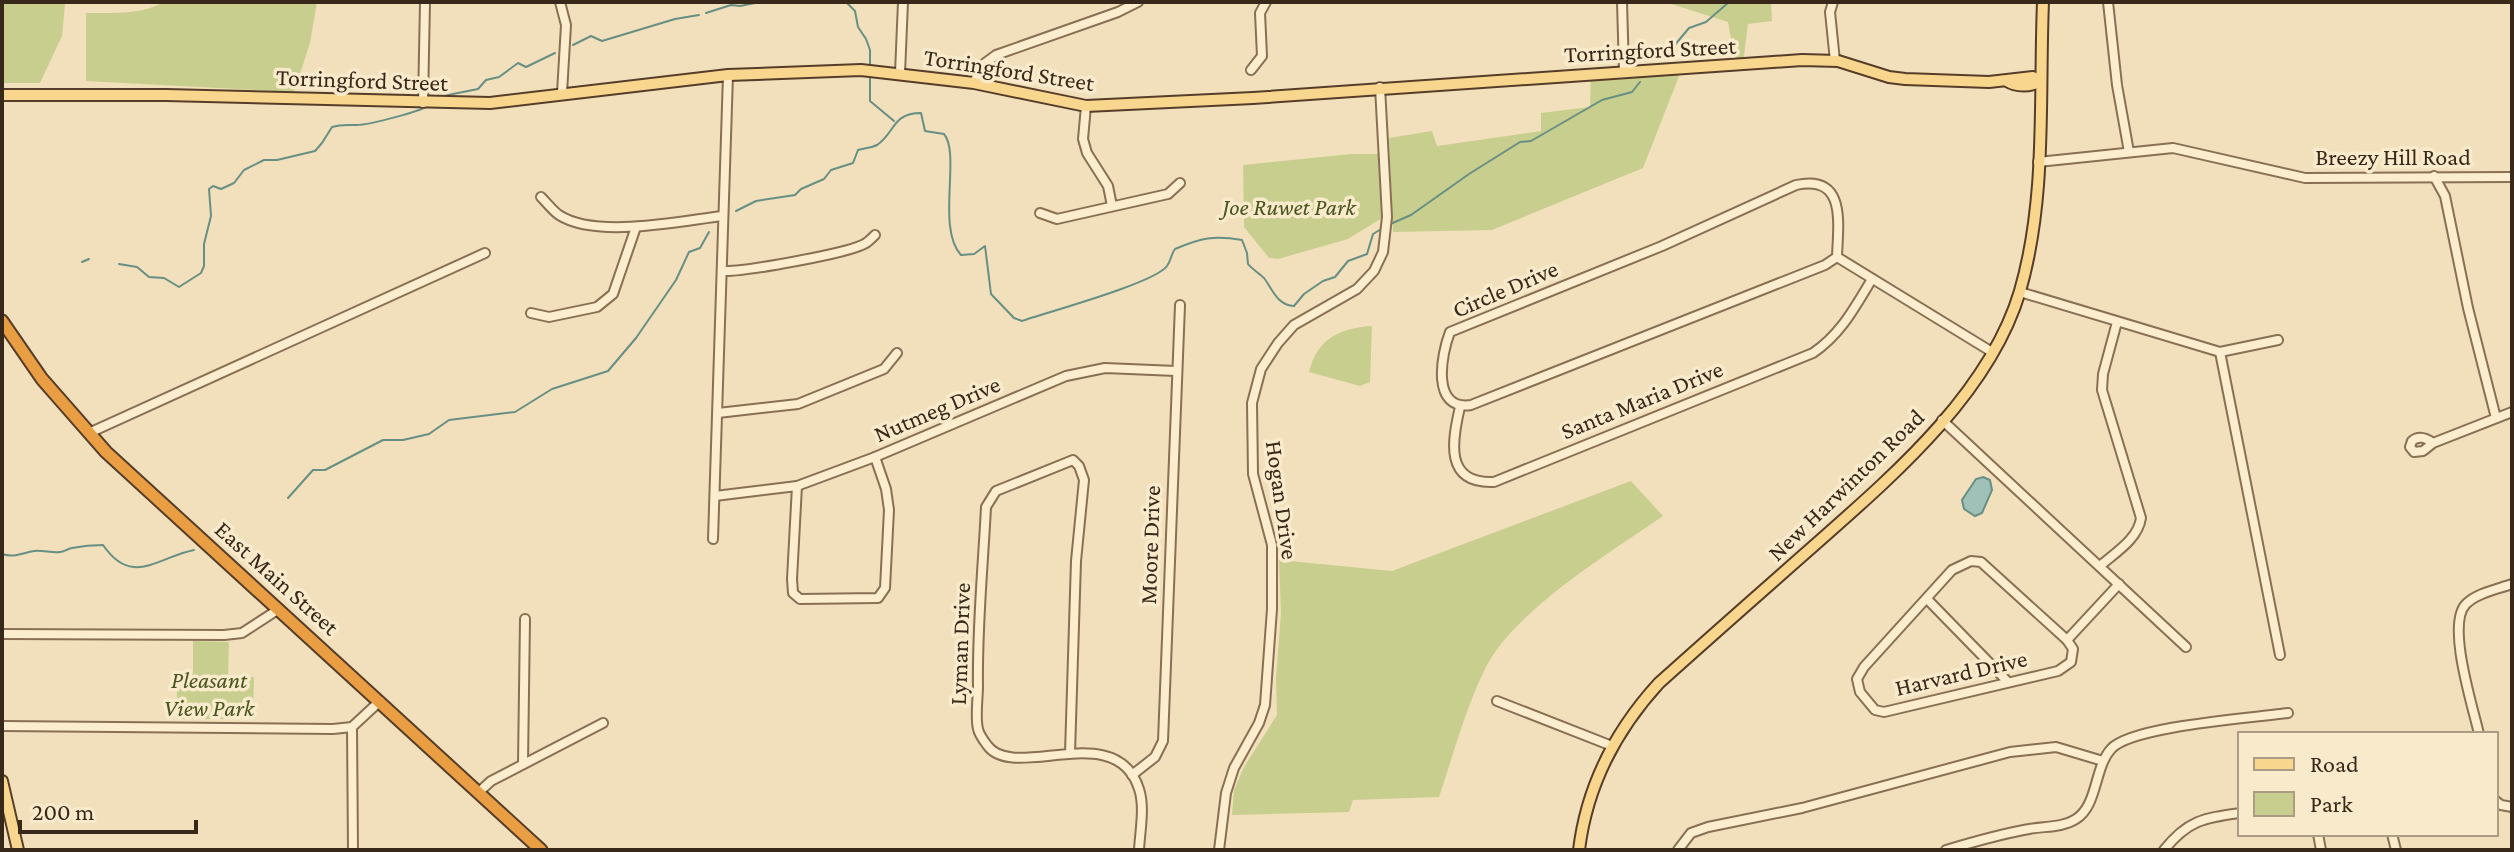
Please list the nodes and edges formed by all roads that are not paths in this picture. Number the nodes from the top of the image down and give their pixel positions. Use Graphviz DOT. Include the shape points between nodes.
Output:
graph roads {
  1 [pos="425,2"];
  2 [pos="560,2"];
  3 [pos="903,2"];
  4 [pos="1138,2"];
  5 [pos="1266,2"];
  6 [pos="1622,2"];
  7 [pos="1833,2"];
  8 [pos="2043,2"];
  9 [pos="2108,2"];
  10 [pos="1835,61"];
  11 [pos="1251,70"];
  12 [pos="1624,71"];
  13 [pos="900,73"];
  14 [pos="728,75"];
  15 [pos="2040,81"];
  16 [pos="974,83"];
  17 [pos="1380,87"];
  18 [pos="562,93"];
  19 [pos="2,95"];
  20 [pos="429,103"];
  21 [pos="1086,106"];
  22 [pos="2129,152"];
  23 [pos="2038,162"];
  24 [pos="2434,176"];
  25 [pos="2452,176"];
  26 [pos="2512,177"];
  27 [pos="1180,183"];
  28 [pos="2445,196"];
  29 [pos="541,197"];
  30 [pos="1112,206"];
  31 [pos="1040,213"];
  32 [pos="722,216"];
  33 [pos="636,227"];
  34 [pos="875,235"];
  35 [pos="485,253"];
  36 [pos="1837,257"];
  37 [pos="723,271"];
  38 [pos="1872,279"];
  39 [pos="2020,292"];
  40 [pos="1180,305"];
  41 [pos="531,313"];
  42 [pos="2,321"];
  43 [pos="2117,322"];
  44 [pos="2278,340"];
  45 [pos="1992,352"];
  46 [pos="2220,352"];
  47 [pos="897,353"];
  48 [pos="1176,371"];
  49 [pos="1460,407"];
  50 [pos="2512,412"];
  51 [pos="718,413"];
  52 [pos="2496,418"];
  53 [pos="1942,420"];
  54 [pos="89,433"];
  55 [pos="2433,443"];
  56 [pos="875,457"];
  57 [pos="797,486"];
  58 [pos="715,496"];
  59 [pos="713,539"];
  60 [pos="2100,566"];
  61 [pos="2119,584"];
  62 [pos="2512,584"];
  63 [pos="1928,600"];
  64 [pos="279,609"];
  65 [pos="525,619"];
  66 [pos="2,634"];
  67 [pos="2067,640"];
  68 [pos="2186,647"];
  69 [pos="2280,655"];
  70 [pos="2008,682"];
  71 [pos="380,701"];
  72 [pos="1497,701"];
  73 [pos="2288,713"];
  74 [pos="603,723"];
  75 [pos="2,726"];
  76 [pos="352,727"];
  77 [pos="2479,732"];
  78 [pos="1612,746"];
  79 [pos="1070,753"];
  80 [pos="2103,761"];
  81 [pos="523,763"];
  82 [pos="1132,775"];
  83 [pos="2,781"];
  84 [pos="479,792"];
  85 [pos="2238,813"];
  86 [pos="18,850"];
  87 [pos="353,850"];
  88 [pos="541,850"];
  89 [pos="1139,850"];
  90 [pos="1219,850"];
  91 [pos="1579,850"];
  92 [pos="1678,850"];
  93 [pos="1946,850"];
  94 [pos="2164,850"];
  1 -- 20 [label="street"];
  2 -- 18 [label="street" via="566,25"];
  3 -- 13 [label="street"];
  4 -- 16 [label="street" via="996,55 981,66"];
  5 -- 11 [label="street" via="1260,13 1262,56"];
  6 -- 12 [label="street"];
  7 -- 10 [label="street"];
  8 -- 15 [label="main road, New Harwinton Road"];
  9 -- 22 [label="street"];
  10 -- 12 [label="main road, Torringford Street"];
  10 -- 15 [label="main road, Torringford Street" via="1894,78"];
  12 -- 17 [label="main road, Torringford Street"];
  13 -- 14 [label="main road, Torringford Street"];
  13 -- 16 [label="main road, Torringford Street"];
  14 -- 18 [label="main road, Torringford Street"];
  14 -- 32 [label="street"];
  15 -- 23 [label="main road, New Harwinton Road"];
  16 -- 21 [label="main road, Torringford Street"];
  17 -- 21 [label="main road, Torringford Street"];
  17 -- 90 [label="street, Hogan Drive" via="1384,247 1374,271 1357,289 1303,318 1286,334 1261,369 1252,403 1253,474 1272,545 1265,705 1226,793"];
  18 -- 20 [label="main road, Torringford Street" via="490,103"];
  19 -- 20 [label="main road, Torringford Street"];
  21 -- 30 [label="street" via="1083,139 1108,186"];
  22 -- 23 [label="street, Breezy Hill Road"];
  22 -- 24 [label="street, Breezy Hill Road" via="2173,148 2305,178"];
  23 -- 39 [label="main road, New Harwinton Road" via="2033,237"];
  24 -- 25 [label="street, Breezy Hill Road"];
  24 -- 28 [label="street"];
  25 -- 26 [label="street, Breezy Hill Road"];
  25 -- 28 [label="street"];
  27 -- 30 [label="street" via="1168,194"];
  28 -- 52 [label="street"];
  29 -- 33 [label="street" via="560,216 592,226"];
  30 -- 31 [label="street" via="1057,219"];
  32 -- 33 [label="street"];
  32 -- 37 [label="street"];
  33 -- 41 [label="street" via="613,294 597,307 549,317"];
  34 -- 37 [label="street" via="864,245"];
  35 -- 54 [label="street"];
  36 -- 38 [label="street"];
  36 -- 49 [label="street"];
  36 -- 49 [label="street, Circle Drive" via="1839,220 1833,194 1820,184 1796,185 1450,332 1443,350 1444,392"];
  37 -- 51 [label="street"];
  38 -- 45 [label="street"];
  38 -- 49 [label="street, Santa Maria Drive" via="1848,320 1813,353 1494,482 1468,478 1457,466"];
  39 -- 43 [label="street"];
  39 -- 45 [label="main road, New Harwinton Road"];
  40 -- 48 [label="street, Moore Drive"];
  42 -- 54 [label="highway, East Main Street"];
  43 -- 46 [label="street"];
  43 -- 60 [label="street" via="2102,390 2141,518 2130,540"];
  44 -- 46 [label="street"];
  45 -- 53 [label="main road, New Harwinton Road"];
  46 -- 69 [label="street"];
  47 -- 51 [label="street" via="884,369 798,404"];
  48 -- 56 [label="street, Nutmeg Drive" via="1105,368 1066,376"];
  48 -- 82 [label="street, Moore Drive" via="1163,741 1155,757"];
  50 -- 52 [label="street"];
  51 -- 58 [label="street"];
  52 -- 55 [label="street"];
  53 -- 60 [label="street"];
  53 -- 78 [label="main road, New Harwinton Road" via="1897,470 1659,683"];
  54 -- 64 [label="highway, East Main Street"];
  56 -- 57 [label="street, Nutmeg Drive"];
  56 -- 57 [label="street" via="889,510 885,588 878,598 800,599 793,593"];
  57 -- 58 [label="street, Nutmeg Drive"];
  58 -- 59 [label="street"];
  60 -- 61 [label="street"];
  61 -- 67 [label="street"];
  61 -- 68 [label="street"];
  62 -- 77 [label="street" via="2476,597 2458,621"];
  63 -- 67 [label="street, Harvard Drive" via="1952,570 1962,563 1981,562"];
  63 -- 70 [label="street"];
  63 -- 70 [label="street, Harvard Drive" via="1857,679 1875,710"];
  64 -- 66 [label="street" via="242,633 224,635"];
  64 -- 71 [label="highway, East Main Street"];
  65 -- 81 [label="street"];
  67 -- 70 [label="street, Harvard Drive" via="2073,649 2071,662 2058,671"];
  71 -- 76 [label="street"];
  71 -- 84 [label="highway, East Main Street"];
  72 -- 78 [label="street"];
  73 -- 80 [label="street" via="2133,736 2113,746"];
  74 -- 81 [label="street"];
  75 -- 76 [label="street"];
  76 -- 87 [label="street"];
  78 -- 91 [label="main road, New Harwinton Road" via="1590,795"];
  79 -- 79 [label="street, Lyman Drive" via="1012,758 988,748 978,730 977,667 990,498 1073,460 1084,480"];
  79 -- 82 [label="street, Lyman Drive" via="1106,755"];
  80 -- 92 [label="street" via="2056,747 2010,752 1802,808 1708,827 1691,833"];
  80 -- 93 [label="street" via="2085,809 2075,820"];
  81 -- 84 [label="street"];
  82 -- 89 [label="street" via="1140,791"];
  83 -- 86 [label="main road"];
  84 -- 88 [label="highway, East Main Street"];
  85 -- 94 [label="street" via="2189,824"];
}
